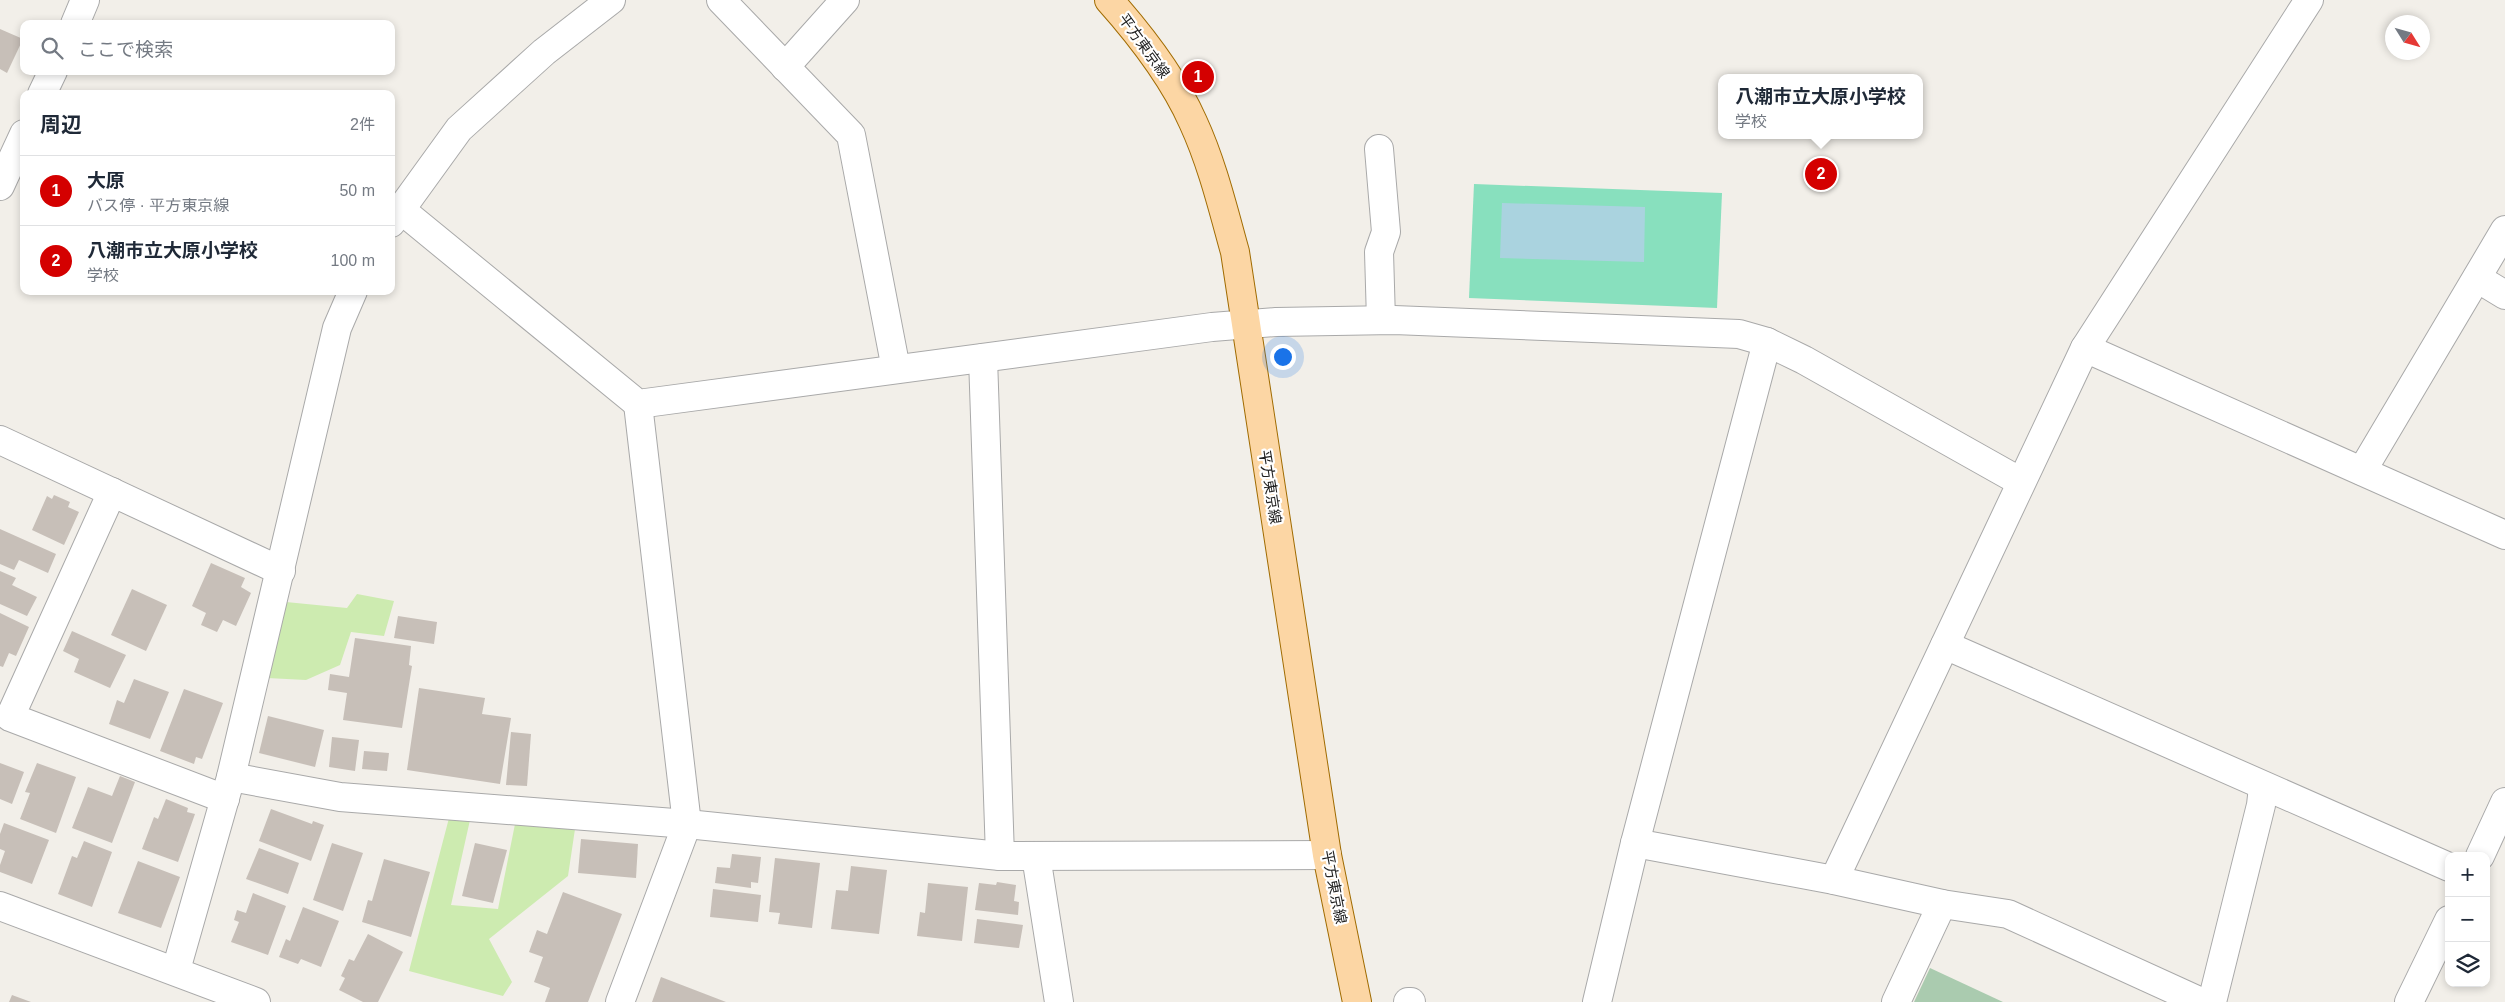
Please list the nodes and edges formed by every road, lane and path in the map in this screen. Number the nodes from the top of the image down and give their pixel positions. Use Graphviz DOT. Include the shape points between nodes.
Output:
graph roads {
  1 [pos="85,0"];
  2 [pos="612,0"];
  3 [pos="721,0"];
  4 [pos="845,0"];
  5 [pos="2309,0"];
  6 [pos="1119,3"];
  7 [pos="76,20"];
  8 [pos="785,67"];
  9 [pos="51,75"];
  10 [pos="44,90"];
  11 [pos="20,143"];
  12 [pos="1379,149"];
  13 [pos="0,186"];
  14 [pos="395,216"];
  15 [pos="2505,230"];
  16 [pos="2477,278"];
  17 [pos="351,295"];
  18 [pos="2505,295"];
  19 [pos="1381,320"];
  20 [pos="1245,325"];
  21 [pos="1767,342"];
  22 [pos="2085,348"];
  23 [pos="983,358"];
  24 [pos="896,369"];
  25 [pos="638,404"];
  26 [pos="0,440"];
  27 [pos="2362,471"];
  28 [pos="2021,482"];
  29 [pos="112,492"];
  30 [pos="2505,535"];
  31 [pos="281,571"];
  32 [pos="1945,645"];
  33 [pos="2263,786"];
  34 [pos="228,788"];
  35 [pos="2505,802"];
  36 [pos="687,824"];
  37 [pos="1635,843"];
  38 [pos="2482,852"];
  39 [pos="1327,855"];
  40 [pos="1000,856"];
  41 [pos="1036,856"];
  42 [pos="2445,865"];
  43 [pos="1834,880"];
  44 [pos="1942,904"];
  45 [pos="0,906"];
  46 [pos="2445,928"];
  47 [pos="176,970"];
  48 [pos="256,1002"];
  49 [pos="620,1002"];
  50 [pos="1059,1002"];
  51 [pos="1357,1002"];
  52 [pos="1597,1002"];
  53 [pos="1896,1002"];
  54 [pos="2201,1002"];
  55 [pos="2212,1002"];
  56 [pos="2409,1002"];
  1 -- 7 [label="street"];
  2 -- 14 [label="street" via="544,52 459,129"];
  3 -- 8 [label="street"];
  4 -- 8 [label="street"];
  5 -- 22 [label="street"];
  6 -- 20 [label="main road, 平方東京線" via="1162,66 1193,122 1217,186 1235,252"];
  8 -- 24 [label="street" via="851,135"];
  9 -- 10 [label="street"];
  11 -- 13 [label="street"];
  12 -- 19 [label="street" via="1386,232 1380,252"];
  14 -- 25 [label="street"];
  15 -- 16 [label="street"];
  16 -- 18 [label="street"];
  16 -- 27 [label="street"];
  17 -- 31 [label="street" via="337,328"];
  19 -- 20 [label="street"];
  19 -- 21 [label="street" via="1739,334"];
  20 -- 23 [label="street"];
  20 -- 39 [label="main road, 平方東京線"];
  21 -- 28 [label="street"];
  21 -- 37 [label="street"];
  22 -- 27 [label="street"];
  22 -- 28 [label="street"];
  23 -- 24 [label="street"];
  23 -- 40 [label="street"];
  24 -- 25 [label="street"];
  25 -- 36 [label="street"];
  26 -- 29 [label="street"];
  27 -- 30 [label="street"];
  28 -- 32 [label="street"];
  29 -- 31 [label="street"];
  29 -- 34 [label="street" via="10,717"];
  31 -- 34 [label="street"];
  32 -- 33 [label="street"];
  32 -- 43 [label="street"];
  33 -- 42 [label="street"];
  33 -- 55 [label="street"];
  34 -- 36 [label="street"];
  34 -- 47 [label="street"];
  35 -- 38 [label="street"];
  36 -- 40 [label="street"];
  36 -- 49 [label="street"];
  37 -- 43 [label="street"];
  37 -- 52 [label="street"];
  39 -- 41 [label="street"];
  39 -- 51 [label="main road, 平方東京線"];
  40 -- 41 [label="street"];
  41 -- 50 [label="street"];
  43 -- 44 [label="street"];
  44 -- 53 [label="street"];
  44 -- 54 [label="street" via="2008,914"];
  45 -- 47 [label="street"];
  46 -- 56 [label="street"];
  47 -- 48 [label="street"];
}
